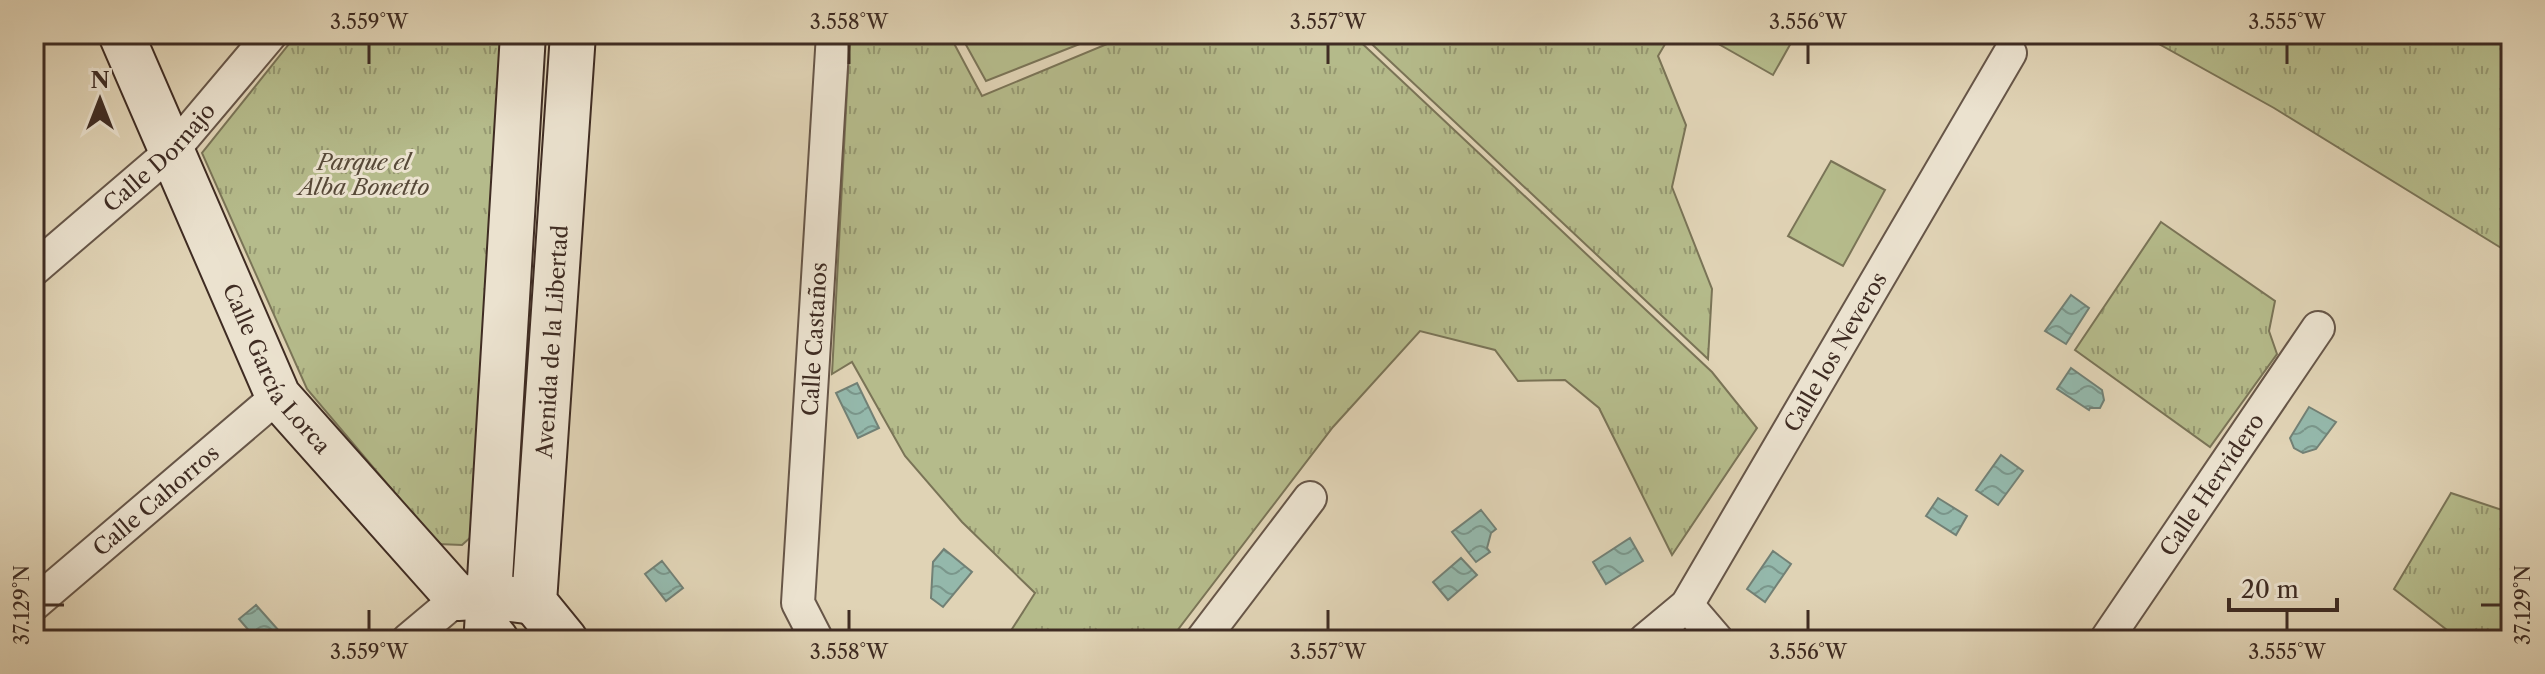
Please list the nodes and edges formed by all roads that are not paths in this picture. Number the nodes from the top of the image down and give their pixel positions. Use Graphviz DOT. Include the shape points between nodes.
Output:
graph roads {
  1 [pos="121,34"];
  2 [pos="271,34"];
  3 [pos="523,34"];
  4 [pos="573,34"];
  5 [pos="833,34"];
  6 [pos="2010,53"];
  7 [pos="173,150"];
  8 [pos="34,269"];
  9 [pos="2318,328"];
  10 [pos="278,396"];
  11 [pos="1310,498"];
  12 [pos="474,597"];
  13 [pos="534,602"];
  14 [pos="34,604"];
  15 [pos="1687,605"];
  16 [pos="408,640"];
  17 [pos="496,640"];
  18 [pos="565,640"];
  19 [pos="817,640"];
  20 [pos="1202,640"];
  21 [pos="1645,640"];
  22 [pos="1717,640"];
  23 [pos="2106,640"];
  1 -- 7 [label="street, Calle García Lorca"];
  2 -- 7 [label="street, Calle Dornajo"];
  3 -- 12 [label="street"];
  4 -- 13 [label="street, Avenida de la Libertad"];
  5 -- 19 [label="street, Calle Castaños" via="798,603"];
  6 -- 15 [label="street, Calle los Neveros"];
  7 -- 8 [label="street, Calle Dornajo"];
  7 -- 10 [label="street, Calle García Lorca"];
  9 -- 23 [label="street, Calle Hervidero"];
  10 -- 12 [label="street, Calle García Lorca"];
  10 -- 14 [label="street, Calle Cahorros"];
  11 -- 20 [label="street"];
  12 -- 13 [label="street"];
  12 -- 16 [label="street"];
  12 -- 17 [label="street"];
  13 -- 18 [label="street"];
  15 -- 21 [label="street, Calle los Neveros"];
  15 -- 22 [label="street"];
}
